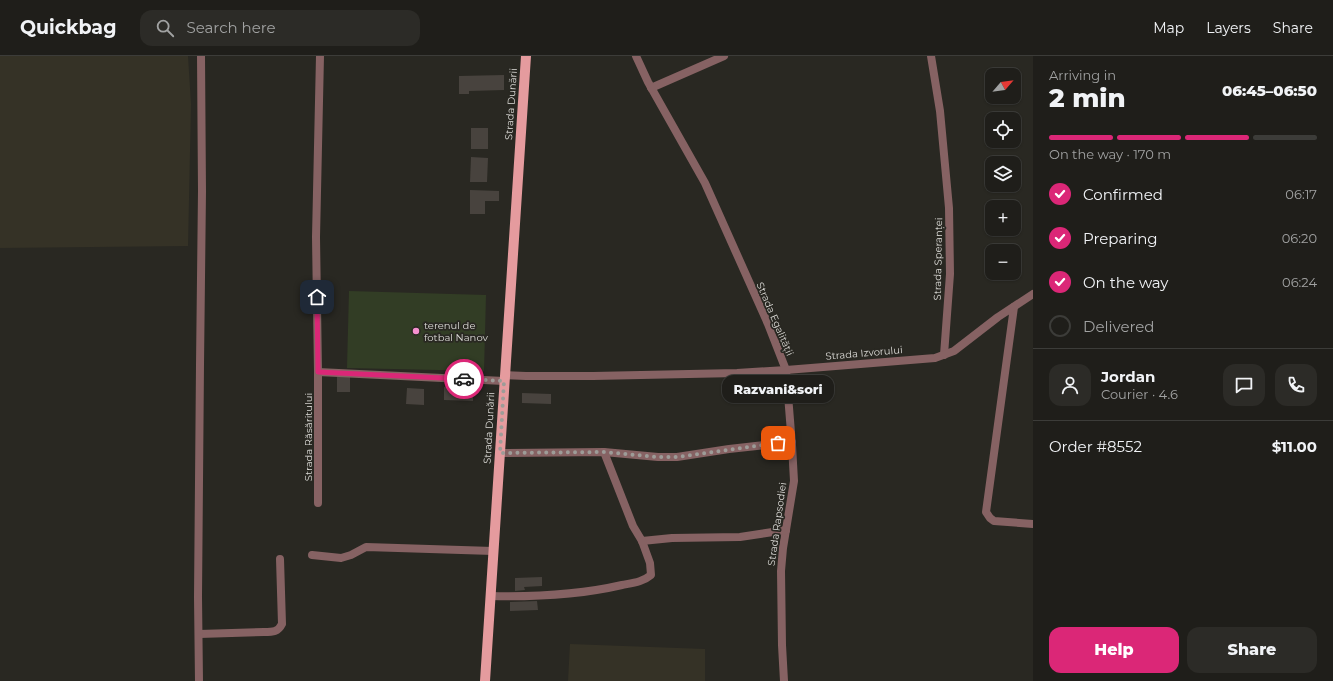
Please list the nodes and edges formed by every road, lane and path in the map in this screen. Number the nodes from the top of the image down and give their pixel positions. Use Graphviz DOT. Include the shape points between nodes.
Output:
graph roads {
  1 [pos="201,56"];
  2 [pos="320,56"];
  3 [pos="526,56"];
  4 [pos="636,56"];
  5 [pos="724,56"];
  6 [pos="930,56"];
  7 [pos="651,88"];
  8 [pos="1033,294"];
  9 [pos="1014,307"];
  10 [pos="944,355"];
  11 [pos="786,370"];
  12 [pos="318,372"];
  13 [pos="504,378"];
  14 [pos="792,442"];
  15 [pos="604,452"];
  16 [pos="500,453"];
  17 [pos="318,503"];
  18 [pos="1033,524"];
  19 [pos="786,530"];
  20 [pos="642,541"];
  21 [pos="493,551"];
  22 [pos="312,556"];
  23 [pos="280,559"];
  24 [pos="490,596"];
  25 [pos="199,634"];
  26 [pos="199,681"];
  27 [pos="485,681"];
  28 [pos="784,681"];
  1 -- 25 [label="street"];
  2 -- 12 [label="street, Strada Răsăritului" via="316,237"];
  3 -- 13 [label="main road, Strada Dunării"];
  4 -- 7 [label="street, Strada Egalității"];
  5 -- 7 [label="street"];
  6 -- 10 [label="street, Strada Speranței" via="940,111 949,208 950,274"];
  7 -- 11 [label="street, Strada Egalității" via="705,183"];
  8 -- 9 [label="street"];
  9 -- 10 [label="street"];
  9 -- 18 [label="street" via="986,512 994,521"];
  10 -- 11 [label="street, Strada Izvorului" via="935,358"];
  11 -- 13 [label="street, Strada Egalității"];
  11 -- 14 [label="street, Strada Rapsodiei"];
  12 -- 13 [label="street"];
  12 -- 17 [label="street, Strada Răsăritului"];
  13 -- 16 [label="main road, Strada Dunării"];
  14 -- 15 [label="street" via="677,457"];
  14 -- 19 [label="street, Strada Rapsodiei" via="794,481"];
  15 -- 16 [label="street"];
  15 -- 20 [label="street" via="633,526"];
  16 -- 21 [label="main road, Strada Dunării"];
  19 -- 20 [label="street" via="740,537"];
  19 -- 28 [label="street, Strada Rapsodiei" via="781,571"];
  20 -- 24 [label="street" via="650,563 651,575 647,579 605,589"];
  21 -- 22 [label="street" via="366,547 341,558"];
  21 -- 24 [label="main road, Strada Dunării"];
  23 -- 25 [label="street" via="282,624 279,629 274,632"];
  24 -- 27 [label="main road, Strada Dunării"];
  25 -- 26 [label="street"];
}
